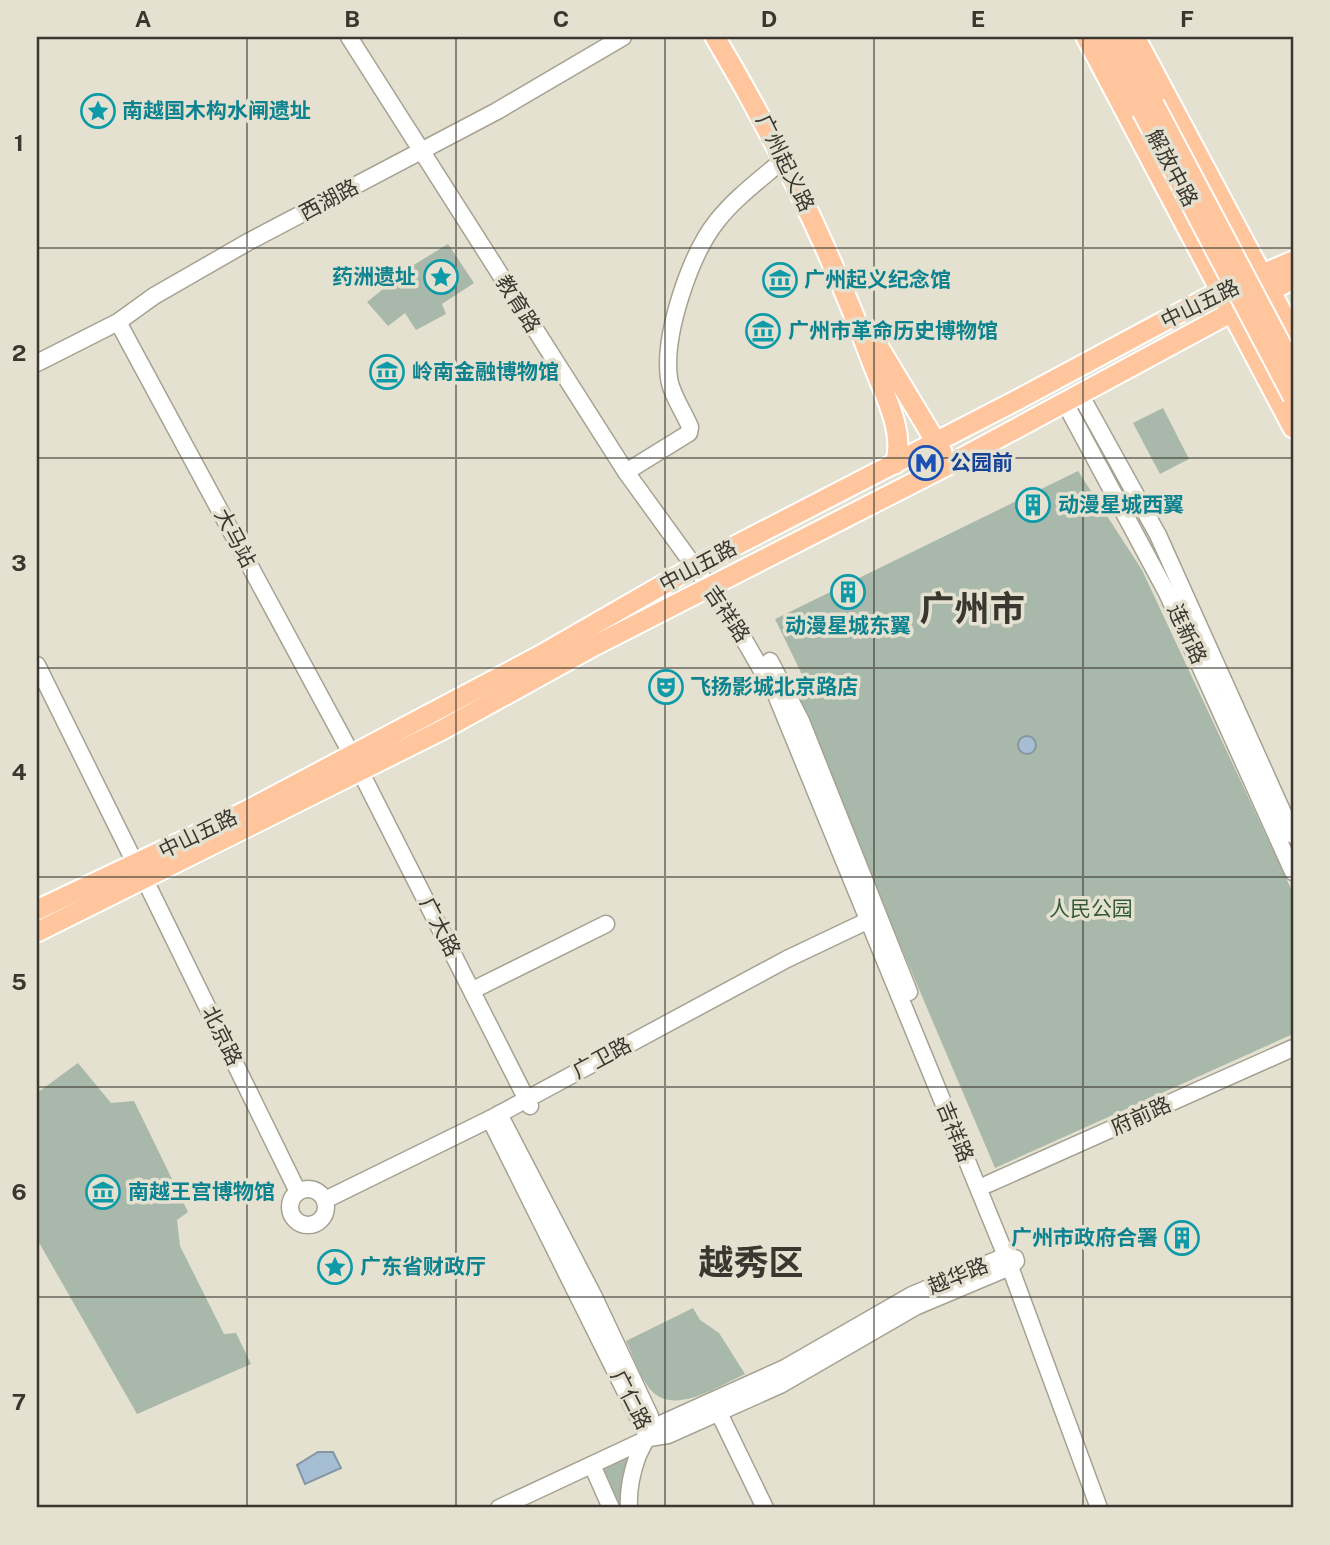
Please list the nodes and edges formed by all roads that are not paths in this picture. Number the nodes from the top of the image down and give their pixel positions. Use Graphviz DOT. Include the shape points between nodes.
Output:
graph roads {
  1 [pos="349,37"];
  2 [pos="623,37"];
  3 [pos="715,37"];
  4 [pos="1086,37"];
  5 [pos="1102,37"];
  6 [pos="1118,37"];
  7 [pos="1135,37"];
  8 [pos="1148,107"];
  9 [pos="422,151"];
  10 [pos="784,159"];
  11 [pos="1293,261"];
  12 [pos="1293,279"];
  13 [pos="1221,291"];
  14 [pos="846,294"];
  15 [pos="1252,294"];
  16 [pos="118,322"];
  17 [pos="1293,333"];
  18 [pos="37,363"];
  19 [pos="1293,367"];
  20 [pos="1293,397"];
  21 [pos="1072,399"];
  22 [pos="1293,428"];
  23 [pos="935,443"];
  24 [pos="956,461"];
  25 [pos="895,464"];
  26 [pos="626,472"];
  27 [pos="692,568"];
  28 [pos="715,583"];
  29 [pos="37,665"];
  30 [pos="356,763"];
  31 [pos="1293,835"];
  32 [pos="140,872"];
  33 [pos="1293,872"];
  34 [pos="37,910"];
  35 [pos="872,923"];
  36 [pos="606,924"];
  37 [pos="37,932"];
  38 [pos="473,990"];
  39 [pos="1293,1048"];
  40 [pos="529,1102"];
  41 [pos="496,1120"];
  42 [pos="988,1184"];
  43 [pos="298,1192"];
  44 [pos="325,1200"];
  45 [pos="1011,1261"];
  46 [pos="719,1413"];
  47 [pos="649,1437"];
  48 [pos="592,1465"];
  49 [pos="499,1508"];
  50 [pos="611,1508"];
  51 [pos="629,1508"];
  52 [pos="765,1508"];
  53 [pos="1099,1508"];
  54 [pos="1109,1508"];
  1 -- 9 [label="street, 教育路"];
  2 -- 9 [label="street, 西湖路"];
  3 -- 10 [label="main road, 广州起义路"];
  4 -- 13 [label="main road"];
  5 -- 8 [label="main road, 解放中路"];
  6 -- 8 [label="main road, 解放中路"];
  7 -- 15 [label="main road"];
  8 -- 15 [label="main road, 解放中路, bridge"];
  9 -- 16 [label="street, 西湖路" via="248,242"];
  9 -- 26 [label="street, 教育路"];
  10 -- 14 [label="main road, 广州起义路"];
  10 -- 26 [label="street" via="716,222 692,266 671,331 669,379 689,433"];
  11 -- 15 [label="main road"];
  12 -- 15 [label="main road"];
  13 -- 15 [label="main road, 中山五路"];
  13 -- 15 [label="main road"];
  13 -- 23 [label="main road, 中山五路"];
  14 -- 23 [label="main road, 广州起义路"];
  14 -- 25 [label="main road, 广州起义路" via="895,424"];
  15 -- 17 [label="main road"];
  15 -- 19 [label="main road, bridge"];
  15 -- 20 [label="main road, bridge"];
  15 -- 21 [label="main road, 中山五路"];
  15 -- 22 [label="main road"];
  16 -- 18 [label="street, 西湖路"];
  16 -- 30 [label="street, 大马站"];
  21 -- 24 [label="main road, 中山五路"];
  21 -- 31 [label="street, 连新路" via="1158,535"];
  21 -- 33 [label="street, 连新路" via="1167,593"];
  23 -- 24 [label="main road, 广州起义路"];
  23 -- 25 [label="main road, 中山五路"];
  24 -- 28 [label="main road, 中山五路"];
  25 -- 27 [label="main road, 中山五路"];
  26 -- 27 [label="street, 教育路"];
  27 -- 28 [label="street, 吉祥路"];
  27 -- 30 [label="main road, 中山五路"];
  28 -- 30 [label="main road, 中山五路"];
  28 -- 35 [label="street, 吉祥路" via="776,695"];
  29 -- 32 [label="street, 北京路"];
  30 -- 32 [label="main road, 中山五路"];
  30 -- 38 [label="street, 广大路"];
  32 -- 34 [label="main road"];
  32 -- 37 [label="main road"];
  32 -- 43 [label="street, 北京路"];
  35 -- 40 [label="street, 广卫路" via="787,959"];
  35 -- 42 [label="street, 吉祥路"];
  35 -- 45 [label="street, 吉祥路"];
  36 -- 38 [label="street"];
  38 -- 40 [label="street, 广大路"];
  39 -- 42 [label="street, 府前路"];
  40 -- 41 [label="street, 广卫路"];
  41 -- 44 [label="street, 广卫路"];
  41 -- 47 [label="street, 广仁路"];
  42 -- 45 [label="street, 吉祥路"];
  43 -- 44 [label="street" via="314,1189"];
  43 -- 44 [label="street" via="291,1211 296,1220 306,1224 320,1220 326,1211"];
  45 -- 46 [label="street, 越华路" via="915,1307 791,1379"];
  45 -- 47 [label="street, 越华路" via="891,1306 785,1368 663,1423"];
  45 -- 53 [label="street, 吉祥路"];
  45 -- 54 [label="street, 吉祥路" via="1071,1395"];
  46 -- 47 [label="street, 越华路" via="668,1435"];
  46 -- 52 [label="street"];
  47 -- 48 [label="street, 越华路"];
  47 -- 51 [label="street" via="633,1468"];
  48 -- 49 [label="street, 越华路"];
  48 -- 50 [label="street"];
}
